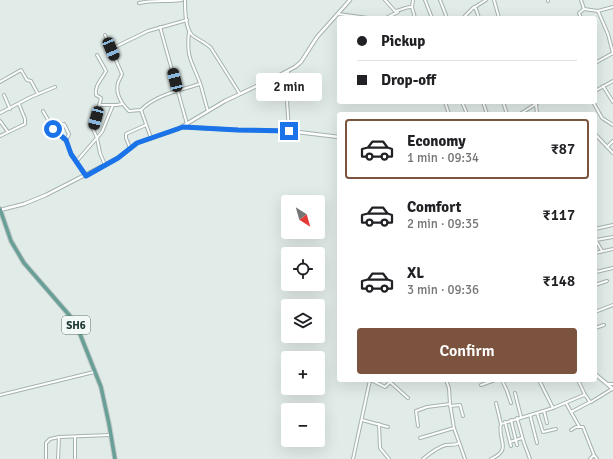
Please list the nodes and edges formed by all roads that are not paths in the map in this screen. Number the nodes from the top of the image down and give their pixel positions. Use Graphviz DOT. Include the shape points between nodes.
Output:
graph roads {
  1 [pos="182,0"];
  2 [pos="185,0"];
  3 [pos="350,0"];
  4 [pos="385,0"];
  5 [pos="413,0"];
  6 [pos="427,0"];
  7 [pos="440,0"];
  8 [pos="486,0"];
  9 [pos="494,0"];
  10 [pos="581,0"];
  11 [pos="139,3"];
  12 [pos="412,7"];
  13 [pos="474,7"];
  14 [pos="613,7"];
  15 [pos="584,9"];
  16 [pos="399,11"];
  17 [pos="598,11"];
  18 [pos="338,14"];
  19 [pos="353,16"];
  20 [pos="390,16"];
  21 [pos="414,16"];
  22 [pos="431,16"];
  23 [pos="446,16"];
  24 [pos="465,16"];
  25 [pos="478,16"];
  26 [pos="498,16"];
  27 [pos="580,16"];
  28 [pos="187,20"];
  29 [pos="160,27"];
  30 [pos="189,31"];
  31 [pos="106,35"];
  32 [pos="111,49"];
  33 [pos="613,53"];
  34 [pos="97,55"];
  35 [pos="597,62"];
  36 [pos="288,71"];
  37 [pos="0,82"];
  38 [pos="613,82"];
  39 [pos="200,84"];
  40 [pos="603,86"];
  41 [pos="55,87"];
  42 [pos="597,89"];
  43 [pos="177,91"];
  44 [pos="38,94"];
  45 [pos="240,94"];
  46 [pos="4,95"];
  47 [pos="613,102"];
  48 [pos="19,104"];
  49 [pos="122,104"];
  50 [pos="536,104"];
  51 [pos="594,104"];
  52 [pos="99,105"];
  53 [pos="113,105"];
  54 [pos="10,109"];
  55 [pos="142,110"];
  56 [pos="43,111"];
  57 [pos="208,111"];
  58 [pos="523,112"];
  59 [pos="537,112"];
  60 [pos="0,114"];
  61 [pos="0,121"];
  62 [pos="187,124"];
  63 [pos="146,125"];
  64 [pos="613,125"];
  65 [pos="183,127"];
  66 [pos="53,129"];
  67 [pos="289,131"];
  68 [pos="8,132"];
  69 [pos="0,136"];
  70 [pos="597,136"];
  71 [pos="337,137"];
  72 [pos="98,138"];
  73 [pos="151,138"];
  74 [pos="66,140"];
  75 [pos="613,141"];
  76 [pos="607,147"];
  77 [pos="130,148"];
  78 [pos="613,153"];
  79 [pos="76,162"];
  80 [pos="106,165"];
  81 [pos="86,176"];
  82 [pos="0,210"];
  83 [pos="613,224"];
  84 [pos="597,228"];
  85 [pos="613,237"];
  86 [pos="597,240"];
  87 [pos="597,242"];
  88 [pos="613,249"];
  89 [pos="602,252"];
  90 [pos="597,253"];
  91 [pos="613,268"];
  92 [pos="597,272"];
  93 [pos="607,281"];
  94 [pos="597,284"];
  95 [pos="613,305"];
  96 [pos="597,311"];
  97 [pos="604,325"];
  98 [pos="597,327"];
  99 [pos="95,371"];
  100 [pos="597,376"];
  101 [pos="370,382"];
  102 [pos="374,382"];
  103 [pos="390,382"];
  104 [pos="390,382"];
  105 [pos="447,382"];
  106 [pos="489,382"];
  107 [pos="503,382"];
  108 [pos="540,382"];
  109 [pos="579,382"];
  110 [pos="608,384"];
  111 [pos="613,384"];
  112 [pos="481,385"];
  113 [pos="613,389"];
  114 [pos="515,393"];
  115 [pos="0,395"];
  116 [pos="585,395"];
  117 [pos="408,398"];
  118 [pos="590,402"];
  119 [pos="496,403"];
  120 [pos="511,403"];
  121 [pos="566,403"];
  122 [pos="450,405"];
  123 [pos="553,408"];
  124 [pos="544,410"];
  125 [pos="571,412"];
  126 [pos="537,413"];
  127 [pos="530,415"];
  128 [pos="463,416"];
  129 [pos="521,417"];
  130 [pos="517,418"];
  131 [pos="361,420"];
  132 [pos="511,420"];
  133 [pos="505,422"];
  134 [pos="547,423"];
  135 [pos="378,424"];
  136 [pos="501,424"];
  137 [pos="418,426"];
  138 [pos="579,426"];
  139 [pos="388,427"];
  140 [pos="454,428"];
  141 [pos="556,429"];
  142 [pos="571,430"];
  143 [pos="111,434"];
  144 [pos="58,437"];
  145 [pos="75,437"];
  146 [pos="420,438"];
  147 [pos="522,438"];
  148 [pos="516,440"];
  149 [pos="510,442"];
  150 [pos="459,443"];
  151 [pos="537,443"];
  152 [pos="517,444"];
  153 [pos="511,446"];
  154 [pos="594,455"];
  155 [pos="46,459"];
  156 [pos="58,459"];
  157 [pos="75,459"];
  158 [pos="115,459"];
  159 [pos="353,459"];
  160 [pos="389,459"];
  161 [pos="423,459"];
  162 [pos="465,459"];
  163 [pos="491,459"];
  164 [pos="530,459"];
  165 [pos="590,459"];
  166 [pos="597,459"];
  1 -- 11 [label="street"];
  2 -- 28 [label="street"];
  3 -- 18 [label="street"];
  4 -- 16 [label="street" via="395,11"];
  5 -- 12 [label="street"];
  6 -- 22 [label="street"];
  7 -- 23 [label="street"];
  8 -- 13 [label="street"];
  9 -- 26 [label="street"];
  10 -- 15 [label="street"];
  12 -- 16 [label="street"];
  12 -- 21 [label="street"];
  13 -- 24 [label="street"];
  13 -- 25 [label="street"];
  14 -- 17 [label="street"];
  15 -- 17 [label="street"];
  15 -- 27 [label="street" via="579,13"];
  16 -- 20 [label="street"];
  17 -- 33 [label="street"];
  18 -- 19 [label="street"];
  18 -- 36 [label="street" via="300,62"];
  28 -- 29 [label="street"];
  28 -- 30 [label="street"];
  29 -- 32 [label="street"];
  29 -- 43 [label="street"];
  30 -- 39 [label="street" via="189,56"];
  30 -- 45 [label="street" via="211,48"];
  31 -- 32 [label="street"];
  32 -- 49 [label="street" via="122,74 118,89"];
  33 -- 35 [label="street"];
  34 -- 52 [label="street" via="106,71 100,78 95,92 101,98"];
  36 -- 45 [label="street"];
  36 -- 67 [label="street"];
  37 -- 44 [label="street" via="21,70 27,80 32,81"];
  38 -- 40 [label="street"];
  39 -- 43 [label="street"];
  39 -- 57 [label="street"];
  40 -- 42 [label="street"];
  40 -- 47 [label="street"];
  41 -- 44 [label="street"];
  43 -- 55 [label="street" via="153,101"];
  43 -- 62 [label="street"];
  44 -- 48 [label="street"];
  45 -- 57 [label="street"];
  46 -- 54 [label="street"];
  48 -- 54 [label="street"];
  48 -- 68 [label="street" via="26,122"];
  49 -- 53 [label="street"];
  49 -- 55 [label="street" via="131,112"];
  50 -- 58 [label="street"];
  50 -- 59 [label="street"];
  51 -- 64 [label="street" via="602,118"];
  52 -- 53 [label="street"];
  52 -- 72 [label="street" via="93,129"];
  53 -- 72 [label="street"];
  54 -- 60 [label="street"];
  55 -- 63 [label="street"];
  56 -- 66 [label="street"];
  57 -- 62 [label="street"];
  61 -- 68 [label="street"];
  62 -- 65 [label="street"];
  63 -- 73 [label="street"];
  63 -- 77 [label="street" via="126,134"];
  65 -- 67 [label="street"];
  65 -- 73 [label="street"];
  66 -- 74 [label="street"];
  66 -- 74 [label="street" via="64,124 69,134"];
  67 -- 71 [label="street"];
  68 -- 69 [label="street"];
  70 -- 76 [label="street"];
  72 -- 79 [label="street"];
  72 -- 80 [label="street" via="100,153"];
  73 -- 77 [label="street"];
  74 -- 79 [label="street"];
  75 -- 76 [label="street"];
  76 -- 78 [label="street"];
  77 -- 80 [label="street"];
  79 -- 81 [label="street"];
  80 -- 81 [label="street"];
  81 -- 82 [label="street" via="33,201"];
  82 -- 99 [label="main road, SH6" via="16,251 33,275 73,320"];
  83 -- 84 [label="street"];
  85 -- 86 [label="street"];
  87 -- 89 [label="street"];
  88 -- 89 [label="street"];
  89 -- 90 [label="street"];
  91 -- 92 [label="street"];
  93 -- 94 [label="street"];
  95 -- 96 [label="street"];
  97 -- 98 [label="street"];
  99 -- 115 [label="street"];
  99 -- 143 [label="main road, SH6"];
  100 -- 110 [label="street"];
  101 -- 131 [label="street"];
  102 -- 103 [label="street" via="385,388"];
  104 -- 117 [label="street"];
  105 -- 122 [label="street"];
  106 -- 112 [label="street"];
  107 -- 120 [label="street"];
  108 -- 123 [label="street"];
  109 -- 116 [label="street"];
  110 -- 111 [label="street"];
  110 -- 113 [label="street"];
  113 -- 118 [label="street"];
  114 -- 129 [label="street"];
  116 -- 118 [label="street"];
  116 -- 121 [label="street"];
  118 -- 125 [label="street"];
  119 -- 136 [label="street"];
  121 -- 123 [label="street"];
  121 -- 125 [label="street"];
  122 -- 128 [label="street" via="460,404"];
  122 -- 137 [label="street" via="427,407 416,411"];
  122 -- 140 [label="street"];
  123 -- 124 [label="street"];
  124 -- 126 [label="street"];
  124 -- 134 [label="street"];
  125 -- 138 [label="street"];
  126 -- 127 [label="street"];
  126 -- 141 [label="street" via="542,432"];
  127 -- 129 [label="street"];
  127 -- 151 [label="street"];
  129 -- 130 [label="street"];
  130 -- 132 [label="street"];
  130 -- 147 [label="street"];
  131 -- 135 [label="street"];
  131 -- 159 [label="street"];
  132 -- 133 [label="street"];
  132 -- 148 [label="street"];
  133 -- 136 [label="street"];
  133 -- 149 [label="street"];
  135 -- 139 [label="street"];
  135 -- 160 [label="street" via="380,448"];
  136 -- 163 [label="street" via="504,448"];
  138 -- 142 [label="street"];
  138 -- 154 [label="street" via="583,427"];
  140 -- 146 [label="street"];
  140 -- 150 [label="street"];
  143 -- 145 [label="street"];
  143 -- 158 [label="main road, SH6"];
  144 -- 145 [label="street"];
  144 -- 155 [label="street" via="46,443"];
  144 -- 156 [label="street"];
  145 -- 157 [label="street"];
  147 -- 148 [label="street"];
  147 -- 164 [label="street"];
  148 -- 149 [label="street"];
  148 -- 152 [label="street"];
  149 -- 153 [label="street"];
  150 -- 161 [label="street" via="438,448"];
  150 -- 162 [label="street"];
  154 -- 165 [label="street"];
  154 -- 166 [label="street"];
}
